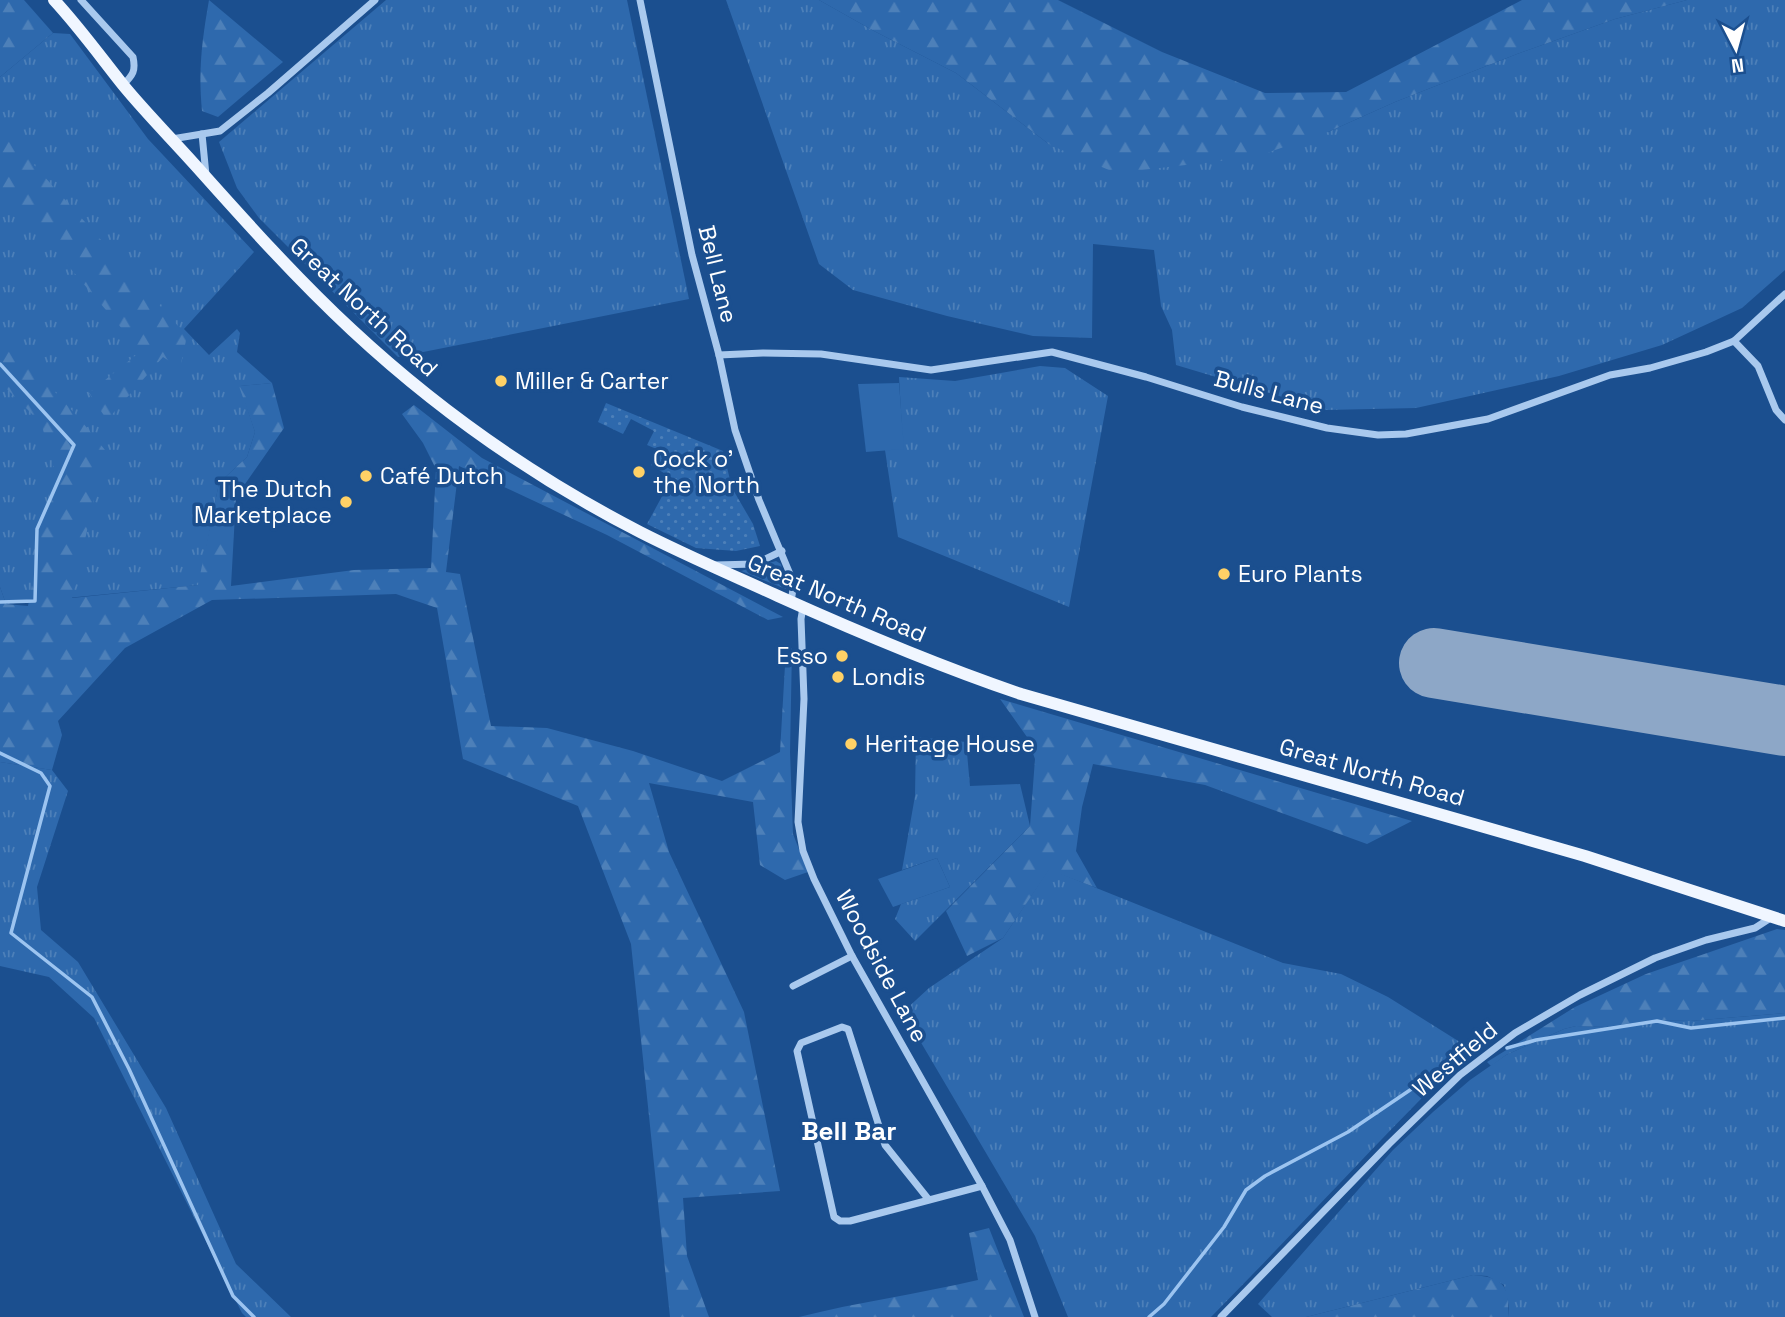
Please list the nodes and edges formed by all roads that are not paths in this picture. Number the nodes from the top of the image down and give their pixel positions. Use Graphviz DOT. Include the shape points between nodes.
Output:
graph roads {
  1 [pos="54,0"];
  2 [pos="81,0"];
  3 [pos="375,0"];
  4 [pos="640,0"];
  5 [pos="123,85"];
  6 [pos="202,134"];
  7 [pos="172,139"];
  8 [pos="206,177"];
  9 [pos="1785,294"];
  10 [pos="1734,341"];
  11 [pos="719,355"];
  12 [pos="1785,420"];
  13 [pos="782,551"];
  14 [pos="709,565"];
  15 [pos="797,605"];
  16 [pos="1779,919"];
  17 [pos="852,956"];
  18 [pos="793,986"];
  19 [pos="982,1186"];
  20 [pos="929,1200"];
  21 [pos="1035,1317"];
  22 [pos="1221,1317"];
  1 -- 5 [label="main road, Great North Road"];
  2 -- 5 [label="street" via="133,57 134,75"];
  3 -- 6 [label="street" via="220,131"];
  4 -- 11 [label="street, Bell Lane" via="687,233"];
  5 -- 7 [label="main road, Great North Road"];
  6 -- 7 [label="street"];
  6 -- 8 [label="street"];
  7 -- 8 [label="main road, Great North Road"];
  8 -- 14 [label="main road, Great North Road" via="341,320 438,404 558,486"];
  9 -- 10 [label="street, Bulls Lane"];
  10 -- 11 [label="street, Bulls Lane" via="1650,368 1610,375 1488,419 1378,435 1291,419 1052,352 931,370 821,354"];
  10 -- 12 [label="street" via="1758,366 1776,410"];
  11 -- 13 [label="street, Bell Lane" via="746,465"];
  13 -- 14 [label="street" via="755,564"];
  13 -- 15 [label="street, Bell Lane"];
  14 -- 15 [label="main road, Great North Road"];
  15 -- 16 [label="main road, Great North Road" via="1021,694 1572,852"];
  15 -- 17 [label="street, Woodside Lane" via="804,699 798,822 814,879"];
  16 -- 22 [label="street, Westfield" via="1656,958 1515,1032 1460,1075"];
  17 -- 18 [label="street"];
  17 -- 19 [label="street, Woodside Lane"];
  19 -- 20 [label="street"];
  19 -- 21 [label="street, Woodside Lane" via="1010,1240"];
  20 -- 20 [label="street" via="850,1221 834,1217 797,1051 801,1043 842,1027 848,1029 885,1145"];
}
